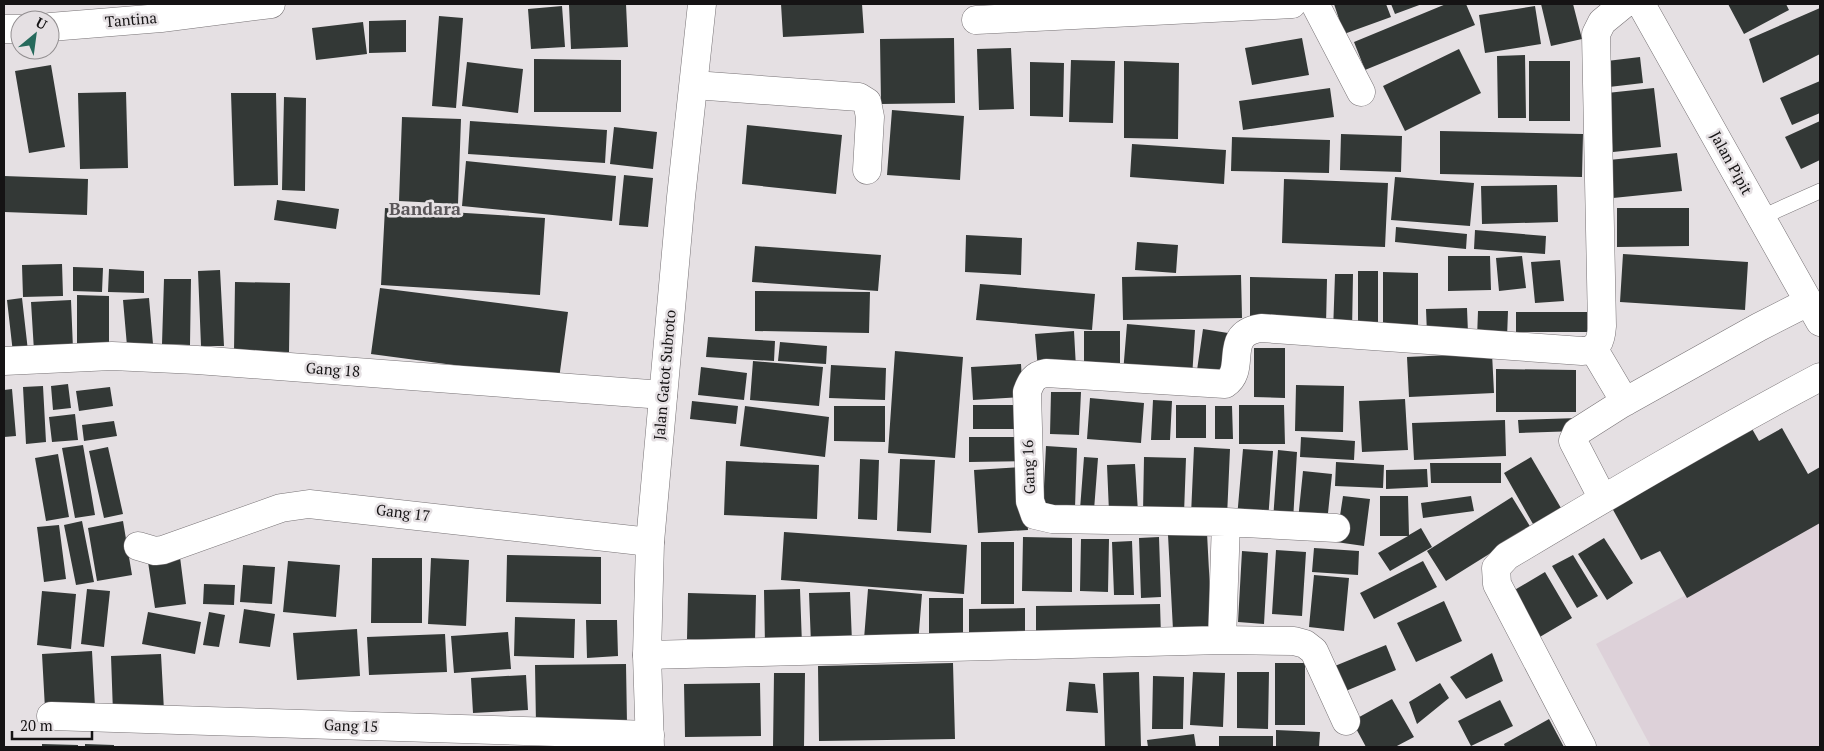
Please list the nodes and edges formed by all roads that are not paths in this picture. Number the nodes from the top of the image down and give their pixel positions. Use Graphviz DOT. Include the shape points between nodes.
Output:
graph roads {
  1 [pos="271,4"];
  2 [pos="702,4"];
  3 [pos="1292,4"];
  4 [pos="1315,4"];
  5 [pos="1624,4"];
  6 [pos="1641,4"];
  7 [pos="241,6"];
  8 [pos="60,19"];
  9 [pos="976,20"];
  10 [pos="694,86"];
  11 [pos="1360,92"];
  12 [pos="867,170"];
  13 [pos="1820,191"];
  14 [pos="1762,217"];
  15 [pos="1814,312"];
  16 [pos="1593,348"];
  17 [pos="4,361"];
  18 [pos="1820,377"];
  19 [pos="663,395"];
  20 [pos="1625,402"];
  21 [pos="1603,499"];
  22 [pos="1226,522"];
  23 [pos="1336,528"];
  24 [pos="650,542"];
  25 [pos="150,548"];
  26 [pos="1222,640"];
  27 [pos="647,655"];
  28 [pos="51,716"];
  29 [pos="1346,721"];
  30 [pos="650,741"];
  31 [pos="1582,747"];
  1 -- 7 [label="street, Tantina"];
  2 -- 10 [label="street, Jalan Gatot Subroto"];
  3 -- 9 [label="street"];
  4 -- 11 [label="street"];
  5 -- 16 [label="street" via="1602,22 1596,34 1602,326 1600,341"];
  6 -- 14 [label="street, Jalan Pipit"];
  7 -- 8 [label="street, Tantina"];
  10 -- 12 [label="street" via="859,97 867,102 870,117"];
  10 -- 19 [label="street, Jalan Gatot Subroto"];
  13 -- 14 [label="lane"];
  14 -- 15 [label="street, Jalan Pipit"];
  15 -- 20 [label="street" via="1759,327"];
  16 -- 20 [label="street"];
  16 -- 22 [label="street, Gang 16" via="1582,351 1261,328 1242,335 1234,374 1229,381 1218,385 1046,373 1035,376 1027,392 1030,501 1035,515 1052,519"];
  17 -- 19 [label="street, Gang 18" via="112,356"];
  18 -- 21 [label="street"];
  19 -- 24 [label="street, Jalan Gatot Subroto"];
  20 -- 21 [label="street" via="1577,432 1573,441"];
  21 -- 31 [label="street" via="1508,556 1496,568 1497,584"];
  22 -- 23 [label="street"];
  22 -- 26 [label="street"];
  24 -- 25 [label="street, Gang 17" via="309,504 281,508"];
  24 -- 27 [label="street, Jalan Gatot Subroto"];
  26 -- 27 [label="street"];
  26 -- 29 [label="street" via="1305,644 1314,651"];
  27 -- 30 [label="street, Jalan Gatot Subroto"];
  28 -- 30 [label="street, Gang 15"];
}
